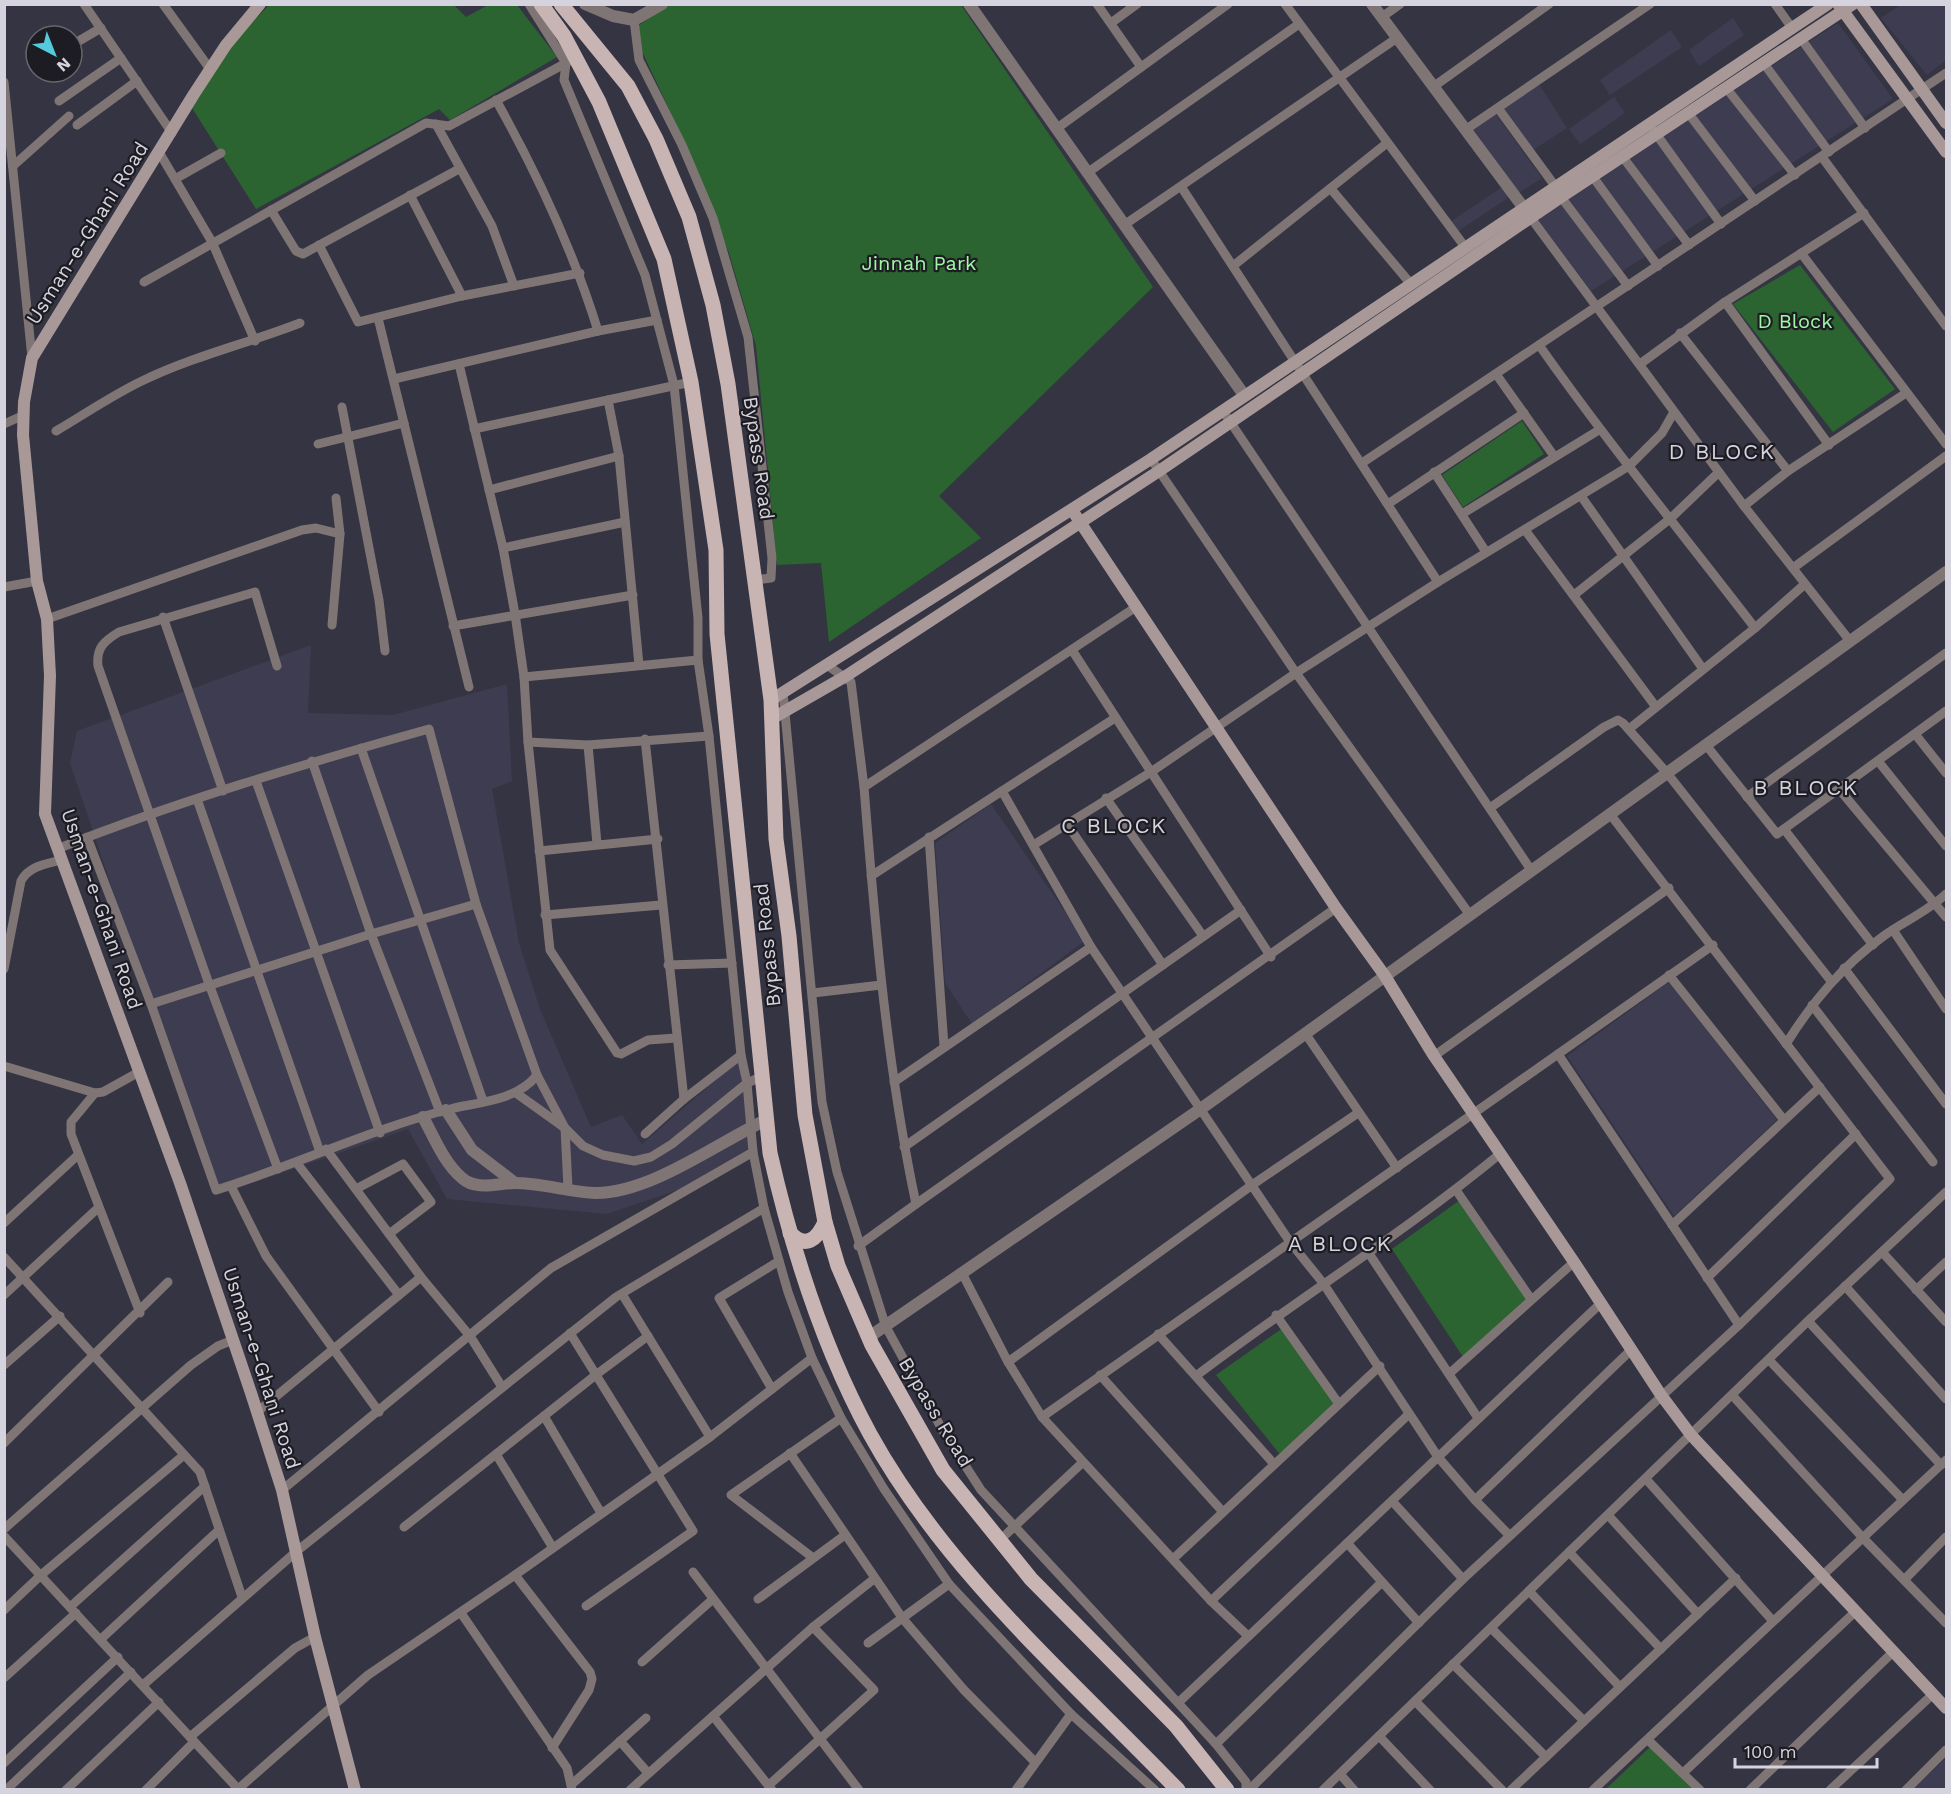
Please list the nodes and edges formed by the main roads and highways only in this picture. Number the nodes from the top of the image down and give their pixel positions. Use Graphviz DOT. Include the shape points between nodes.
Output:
graph roads {
  1 [pos="541,4"];
  2 [pos="561,4"];
  3 [pos="1828,4"];
  4 [pos="1861,4"];
  5 [pos="258,5"];
  6 [pos="1845,7"];
  7 [pos="600,51"];
  8 [pos="573,61"];
  9 [pos="1947,123"];
  10 [pos="1654,130"];
  11 [pos="1947,152"];
  12 [pos="1558,192"];
  13 [pos="1072,510"];
  14 [pos="1080,521"];
  15 [pos="777,696"];
  16 [pos="779,715"];
  17 [pos="825,1222"];
  18 [pos="790,1233"];
  19 [pos="835,1255"];
  20 [pos="799,1265"];
  21 [pos="1947,1708"];
  22 [pos="355,1790"];
  23 [pos="1178,1790"];
  24 [pos="1227,1790"];
  1 -- 8 [label="main road" via="564,36"];
  2 -- 7 [label="main road, Bypass Road"];
  3 -- 10 [label="main road"];
  4 -- 9 [label="main road"];
  5 -- 22 [label="main road, Usman-e-Ghani Road" via="210,69 32,358 23,435 50,676 45,814 234,1340 282,1490"];
  6 -- 10 [label="main road" via="1689,114"];
  6 -- 11 [label="main road"];
  7 -- 8 [label="main road"];
  7 -- 15 [label="main road, Bypass Road" via="628,86 689,217 713,305 728,384 755,580"];
  8 -- 18 [label="main road" via="599,102 664,259 691,382 716,550 717,634 754,1080"];
  10 -- 12 [label="main road"];
  10 -- 12 [label="main road" via="1593,177"];
  12 -- 13 [label="main road" via="1523,207"];
  12 -- 14 [label="main road" via="1532,218 1305,374"];
  13 -- 14 [label="main road"];
  13 -- 15 [label="main road"];
  14 -- 16 [label="main road" via="846,676"];
  14 -- 21 [label="main road" via="1660,1395 1691,1435"];
  15 -- 16 [label="main road, Bypass Road"];
  16 -- 17 [label="main road, Bypass Road" via="776,839 805,1115"];
  17 -- 18 [label="main road" via="809,1242"];
  17 -- 19 [label="main road, Bypass Road"];
  18 -- 20 [label="main road"];
  19 -- 20 [label="main road" via="812,1248 804,1253"];
  19 -- 24 [label="main road, Bypass Road" via="868,1337 943,1470 1060,1609 1176,1726"];
  20 -- 23 [label="main road" via="837,1366 871,1434 912,1499 1006,1615"];
}
